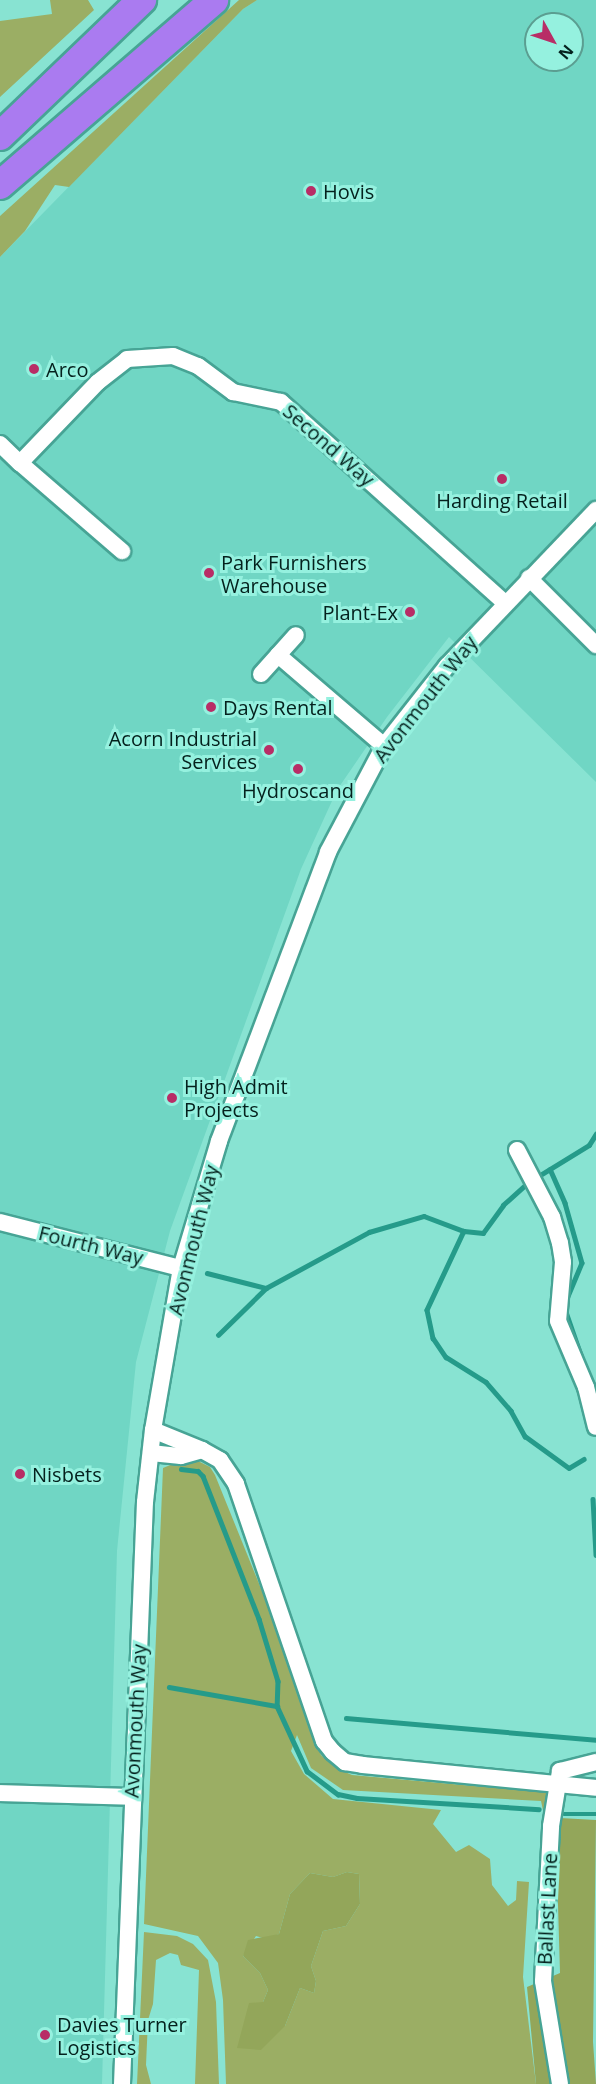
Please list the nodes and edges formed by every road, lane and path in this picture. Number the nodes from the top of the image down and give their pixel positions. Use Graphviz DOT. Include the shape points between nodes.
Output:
graph roads {
  1 [pos="142,0"];
  2 [pos="191,0"];
  3 [pos="214,0"];
  4 [pos="68,68"];
  5 [pos="0,124"];
  6 [pos="0,136"];
  7 [pos="35,153"];
  8 [pos="0,185"];
  9 [pos="0,444"];
  10 [pos="20,463"];
  11 [pos="596,510"];
  12 [pos="122,551"];
  13 [pos="529,578"];
  14 [pos="505,603"];
  15 [pos="296,635"];
  16 [pos="596,645"];
  17 [pos="278,655"];
  18 [pos="261,674"];
  19 [pos="384,746"];
  20 [pos="517,1150"];
  21 [pos="0,1222"];
  22 [pos="181,1268"];
  23 [pos="596,1427"];
  24 [pos="153,1430"];
  25 [pos="202,1450"];
  26 [pos="151,1453"];
  27 [pos="596,1762"];
  28 [pos="559,1785"];
  29 [pos="596,1788"];
  30 [pos="0,1793"];
  31 [pos="131,1797"];
  32 [pos="122,2084"];
  33 [pos="561,2084"];
  1 -- 4 [label="highway"];
  2 -- 7 [label="highway"];
  3 -- 7 [label="highway"];
  4 -- 5 [label="highway"];
  4 -- 6 [label="highway"];
  7 -- 8 [label="highway"];
  9 -- 10 [label="street"];
  10 -- 12 [label="street"];
  10 -- 14 [label="street, Second Way" via="98,382 127,359 173,356 198,366 233,392 281,402"];
  11 -- 13 [label="street, Avonmouth Way"];
  13 -- 14 [label="street, Avonmouth Way"];
  13 -- 16 [label="street"];
  14 -- 19 [label="street, Avonmouth Way" via="447,666"];
  15 -- 17 [label="street"];
  17 -- 18 [label="street"];
  17 -- 19 [label="street"];
  19 -- 22 [label="street, Avonmouth Way" via="328,852 219,1141"];
  20 -- 23 [label="street" via="552,1217 560,1243 563,1262 558,1321 586,1387"];
  21 -- 22 [label="street, Fourth Way"];
  22 -- 24 [label="street, Avonmouth Way"];
  24 -- 25 [label="street"];
  24 -- 26 [label="street, Avonmouth Way"];
  25 -- 26 [label="street" via="181,1456"];
  25 -- 28 [label="street" via="220,1460 236,1484 324,1741 333,1752 345,1762 363,1765"];
  26 -- 31 [label="street, Avonmouth Way"];
  27 -- 28 [label="street" via="560,1771"];
  28 -- 29 [label="street"];
  28 -- 33 [label="street, Ballast Lane" via="551,1826 543,1981"];
  30 -- 31 [label="street"];
  31 -- 32 [label="street, Avonmouth Way"];
}
